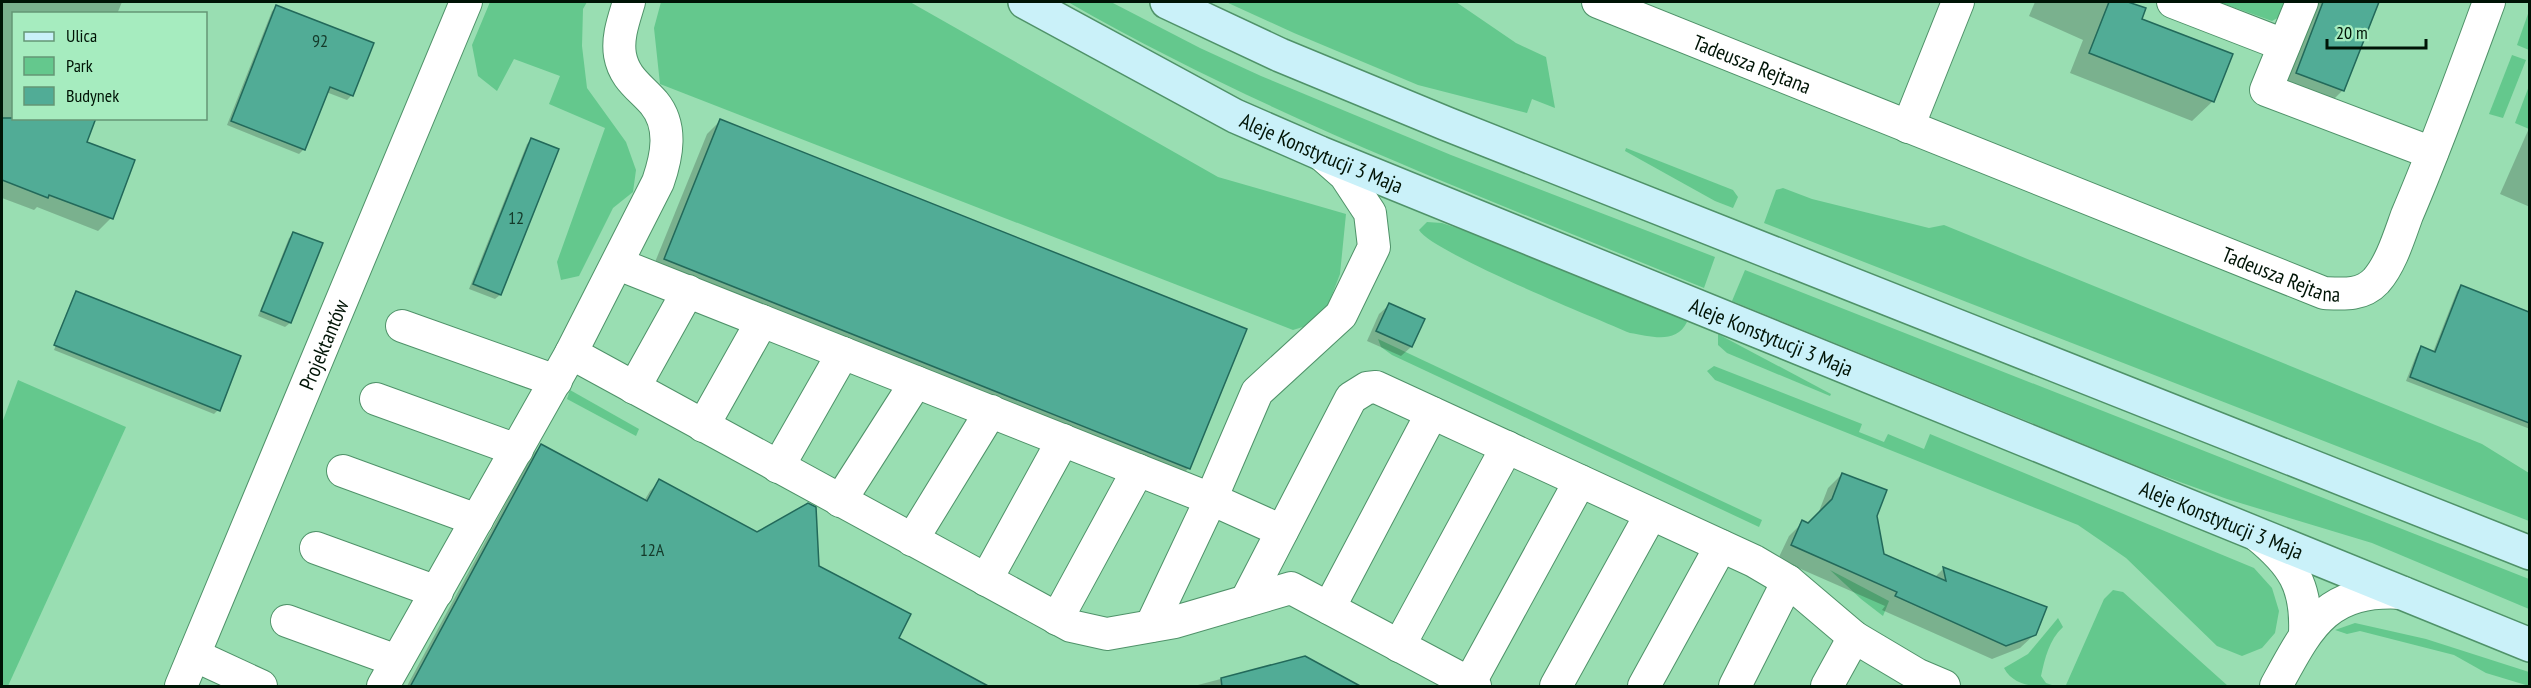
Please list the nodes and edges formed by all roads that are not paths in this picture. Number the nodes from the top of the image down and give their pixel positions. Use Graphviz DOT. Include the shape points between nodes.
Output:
graph roads {
  1 [pos="466,2"];
  2 [pos="629,2"];
  3 [pos="1025,2"];
  4 [pos="1167,2"];
  5 [pos="1599,2"];
  6 [pos="1958,2"];
  7 [pos="2173,2"];
  8 [pos="2302,2"];
  9 [pos="2489,2"];
  10 [pos="2284,45"];
  11 [pos="1908,127"];
  12 [pos="1320,153"];
  13 [pos="2432,153"];
  14 [pos="618,264"];
  15 [pos="687,291"];
  16 [pos="762,321"];
  17 [pos="402,326"];
  18 [pos="572,353"];
  19 [pos="843,353"];
  20 [pos="556,381"];
  21 [pos="916,382"];
  22 [pos="634,388"];
  23 [pos="376,399"];
  24 [pos="991,411"];
  25 [pos="1432,413"];
  26 [pos="703,426"];
  27 [pos="1063,440"];
  28 [pos="1507,447"];
  29 [pos="517,450"];
  30 [pos="778,466"];
  31 [pos="1138,470"];
  32 [pos="343,471"];
  33 [pos="1580,481"];
  34 [pos="1211,499"];
  35 [pos="840,501"];
  36 [pos="1651,514"];
  37 [pos="477,520"];
  38 [pos="2251,530"];
  39 [pos="1282,531"];
  40 [pos="912,540"];
  41 [pos="1721,546"];
  42 [pos="316,548"];
  43 [pos="2529,553"];
  44 [pos="986,580"];
  45 [pos="1788,581"];
  46 [pos="437,592"];
  47 [pos="2403,592"];
  48 [pos="1246,601"];
  49 [pos="1329,608"];
  50 [pos="1057,619"];
  51 [pos="287,621"];
  52 [pos="1151,626"];
  53 [pos="2305,633"];
  54 [pos="1854,637"];
  55 [pos="2529,645"];
  56 [pos="1399,646"];
  57 [pos="194,656"];
  58 [pos="390,674"];
  59 [pos="1924,683"];
  60 [pos="1472,685"];
  61 [pos="181,687"];
  62 [pos="261,687"];
  63 [pos="1556,687"];
  64 [pos="1644,687"];
  65 [pos="1735,687"];
  66 [pos="1827,687"];
  67 [pos="2276,687"];
  1 -- 57 [label="street, Projektantów"];
  2 -- 14 [label="street" via="622,24 620,56 634,85 655,104 668,134 658,182"];
  3 -- 12 [label="main road, Aleje Konstytucji 3 Maja" via="1235,116"];
  4 -- 43 [label="main road" via="1280,55 1447,124"];
  5 -- 11 [label="street, Tadeusza Rejtana"];
  6 -- 11 [label="street"];
  7 -- 10 [label="street"];
  8 -- 10 [label="street"];
  9 -- 13 [label="street, Tadeusza Rejtana"];
  10 -- 13 [label="street" via="2266,90"];
  11 -- 13 [label="street, Tadeusza Rejtana" via="2324,293 2364,291 2376,281"];
  12 -- 34 [label="street" via="1345,176 1370,213 1374,248 1341,315 1257,392"];
  12 -- 38 [label="main road, Aleje Konstytucji 3 Maja"];
  14 -- 15 [label="street"];
  14 -- 18 [label="street"];
  15 -- 16 [label="street"];
  15 -- 22 [label="street"];
  16 -- 19 [label="street"];
  16 -- 26 [label="street"];
  17 -- 20 [label="street"];
  18 -- 20 [label="street"];
  18 -- 22 [label="street"];
  19 -- 21 [label="street"];
  19 -- 30 [label="street"];
  20 -- 29 [label="street"];
  21 -- 24 [label="street"];
  21 -- 35 [label="street"];
  22 -- 26 [label="street"];
  23 -- 29 [label="street"];
  24 -- 27 [label="street"];
  24 -- 40 [label="street"];
  25 -- 28 [label="street"];
  25 -- 39 [label="street" via="1376,387 1358,392 1349,402"];
  25 -- 49 [label="street"];
  26 -- 30 [label="street"];
  27 -- 31 [label="street"];
  27 -- 44 [label="street"];
  28 -- 33 [label="street"];
  28 -- 56 [label="street"];
  29 -- 37 [label="street"];
  30 -- 35 [label="street"];
  31 -- 34 [label="street"];
  31 -- 50 [label="street"];
  32 -- 37 [label="street"];
  33 -- 36 [label="street"];
  33 -- 60 [label="street"];
  34 -- 39 [label="street"];
  34 -- 52 [label="street"];
  35 -- 40 [label="street"];
  36 -- 41 [label="street"];
  36 -- 63 [label="street"];
  37 -- 46 [label="street"];
  38 -- 47 [label="main road, Aleje Konstytucji 3 Maja"];
  38 -- 53 [label="street" via="2274,548 2298,579 2306,607"];
  39 -- 48 [label="street"];
  40 -- 44 [label="street"];
  41 -- 45 [label="street"];
  41 -- 64 [label="street"];
  42 -- 46 [label="street"];
  44 -- 50 [label="street"];
  45 -- 54 [label="street"];
  45 -- 65 [label="street"];
  46 -- 58 [label="street"];
  47 -- 53 [label="street" via="2379,591 2346,601 2324,614"];
  47 -- 55 [label="main road, Aleje Konstytucji 3 Maja"];
  48 -- 49 [label="street" via="1291,588"];
  48 -- 52 [label="street"];
  49 -- 56 [label="street"];
  50 -- 52 [label="street" via="1107,634"];
  51 -- 58 [label="street"];
  53 -- 67 [label="street"];
  54 -- 59 [label="street"];
  54 -- 66 [label="street"];
  56 -- 60 [label="street"];
  57 -- 61 [label="street, Projektantów"];
  57 -- 62 [label="street"];
}
